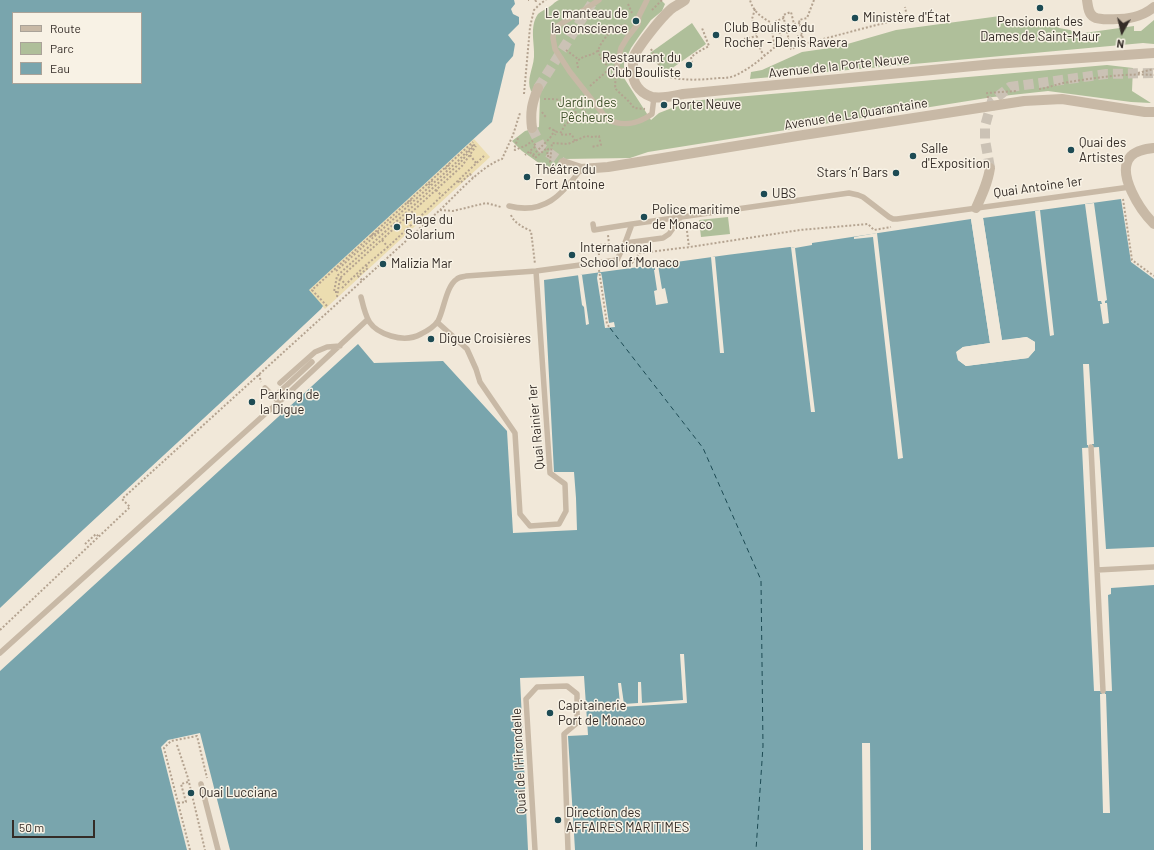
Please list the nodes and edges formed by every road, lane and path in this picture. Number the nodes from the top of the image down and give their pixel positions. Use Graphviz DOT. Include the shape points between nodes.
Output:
graph roads {
  1 [pos="546,0"];
  2 [pos="599,0"];
  3 [pos="647,0"];
  4 [pos="686,0"];
  5 [pos="750,0"];
  6 [pos="814,0"];
  7 [pos="1087,0"];
  8 [pos="905,7"];
  9 [pos="1154,7"];
  10 [pos="755,9"];
  11 [pos="784,18"];
  12 [pos="800,22"];
  13 [pos="638,24"];
  14 [pos="702,28"];
  15 [pos="803,35"];
  16 [pos="757,36"];
  17 [pos="744,39"];
  18 [pos="789,39"];
  19 [pos="650,46"];
  20 [pos="566,50"];
  21 [pos="598,50"];
  22 [pos="1154,53"];
  23 [pos="765,56"];
  24 [pos="579,60"];
  25 [pos="692,63"];
  26 [pos="1154,69"];
  27 [pos="618,70"];
  28 [pos="580,72"];
  29 [pos="632,72"];
  30 [pos="1134,74"];
  31 [pos="1154,75"];
  32 [pos="587,81"];
  33 [pos="591,85"];
  34 [pos="538,88"];
  35 [pos="1038,89"];
  36 [pos="1017,90"];
  37 [pos="587,93"];
  38 [pos="654,97"];
  39 [pos="523,98"];
  40 [pos="544,99"];
  41 [pos="988,106"];
  42 [pos="652,110"];
  43 [pos="1154,112"];
  44 [pos="520,113"];
  45 [pos="576,115"];
  46 [pos="532,128"];
  47 [pos="549,130"];
  48 [pos="555,130"];
  49 [pos="555,136"];
  50 [pos="518,138"];
  51 [pos="575,141"];
  52 [pos="474,144"];
  53 [pos="1120,146"];
  54 [pos="591,147"];
  55 [pos="1108,147"];
  56 [pos="1154,148"];
  57 [pos="466,152"];
  58 [pos="530,152"];
  59 [pos="525,155"];
  60 [pos="533,155"];
  61 [pos="484,156"];
  62 [pos="550,156"];
  63 [pos="449,163"];
  64 [pos="476,163"];
  65 [pos="563,163"];
  66 [pos="444,168"];
  67 [pos="990,168"];
  68 [pos="581,169"];
  69 [pos="450,170"];
  70 [pos="549,172"];
  71 [pos="473,178"];
  72 [pos="431,180"];
  73 [pos="458,181"];
  74 [pos="426,184"];
  75 [pos="431,184"];
  76 [pos="1130,187"];
  77 [pos="435,189"];
  78 [pos="1123,195"];
  79 [pos="442,196"];
  80 [pos="413,197"];
  81 [pos="407,202"];
  82 [pos="414,204"];
  83 [pos="509,206"];
  84 [pos="976,208"];
  85 [pos="440,210"];
  86 [pos="501,210"];
  87 [pos="511,215"];
  88 [pos="683,216"];
  89 [pos="395,220"];
  90 [pos="593,224"];
  91 [pos="632,224"];
  92 [pos="1154,224"];
  93 [pos="607,228"];
  94 [pos="377,230"];
  95 [pos="874,230"];
  96 [pos="372,235"];
  97 [pos="377,235"];
  98 [pos="382,240"];
  99 [pos="625,243"];
  100 [pos="360,246"];
  101 [pos="388,247"];
  102 [pos="690,247"];
  103 [pos="358,250"];
  104 [pos="354,251"];
  105 [pos="362,254"];
  106 [pos="364,256"];
  107 [pos="600,263"];
  108 [pos="624,264"];
  109 [pos="366,265"];
  110 [pos="335,270"];
  111 [pos="536,271"];
  112 [pos="339,275"];
  113 [pos="1154,276"];
  114 [pos="340,278"];
  115 [pos="362,280"];
  116 [pos="346,285"];
  117 [pos="342,288"];
  118 [pos="337,292"];
  119 [pos="337,297"];
  120 [pos="361,297"];
  121 [pos="327,306"];
  122 [pos="367,320"];
  123 [pos="438,322"];
  124 [pos="610,328"];
  125 [pos="340,346"];
  126 [pos="312,362"];
  127 [pos="280,383"];
  128 [pos="266,388"];
  129 [pos="274,397"];
  130 [pos="279,402"];
  131 [pos="1091,447"];
  132 [pos="98,536"];
  133 [pos="85,544"];
  134 [pos="1154,567"];
  135 [pos="1097,570"];
  136 [pos="0,623"];
  137 [pos="4,626"];
  138 [pos="0,630"];
  139 [pos="0,653"];
  140 [pos="1103,691"];
  141 [pos="177,745"];
  142 [pos="188,782"];
  143 [pos="201,784"];
  144 [pos="178,803"];
  145 [pos="190,850"];
  146 [pos="205,850"];
  147 [pos="218,850"];
  148 [pos="535,850"];
  149 [pos="568,850"];
  1 -- 39 [label="path" via="534,10 530,26"];
  2 -- 37 [label="lane" via="554,30 555,49"];
  3 -- 13 [label="lane"];
  4 -- 29 [label="street" via="669,11 649,35 633,59"];
  5 -- 10 [label="path"];
  6 -- 12 [label="path" via="808,18 799,20"];
  7 -- 9 [label="street" via="1089,11 1094,17 1103,19 1134,17"];
  8 -- 15 [label="path" via="907,18 804,44"];
  10 -- 16 [label="path" via="752,19"];
  10 -- 23 [label="path" via="760,16 770,22 775,47"];
  11 -- 12 [label="path" via="783,15 791,12 794,24"];
  11 -- 18 [label="path"];
  11 -- 18 [label="path" via="776,21 782,41"];
  12 -- 15 [label="path"];
  13 -- 21 [label="path" via="623,25 614,29 607,34"];
  13 -- 27 [label="lane" via="621,48"];
  14 -- 25 [label="path" via="709,46 691,57"];
  15 -- 18 [label="path" via="798,36 800,46 792,49"];
  16 -- 17 [label="path"];
  16 -- 23 [label="path"];
  19 -- 23 [label="path" via="665,76 675,79 732,77"];
  20 -- 24 [label="path"];
  21 -- 24 [label="path"];
  21 -- 27 [label="path" via="605,65"];
  22 -- 38 [label="street, Avenue de la Porte Neuve" via="994,64"];
  24 -- 28 [label="path" via="577,62"];
  26 -- 30 [label="path"];
  27 -- 29 [label="lane"];
  27 -- 33 [label="path" via="606,72"];
  27 -- 42 [label="path" via="616,90 634,108"];
  29 -- 38 [label="street" via="634,81 641,91"];
  30 -- 31 [label="path"];
  30 -- 35 [label="path"];
  32 -- 33 [label="path"];
  33 -- 37 [label="path"];
  34 -- 46 [label="street" via="532,102"];
  36 -- 41 [label="path" via="987,93"];
  37 -- 42 [label="lane" via="607,119 616,123 638,122 652,114"];
  37 -- 45 [label="path" via="576,101 585,112 584,117"];
  38 -- 42 [label="lane"];
  40 -- 45 [label="path" via="568,103 575,108"];
  41 -- 43 [label="street, Avenue de La Quarantaine" via="1062,99"];
  41 -- 68 [label="street, Avenue de La Quarantaine" via="608,168"];
  44 -- 71 [label="path" via="502,159"];
  45 -- 51 [label="path" via="560,134 570,134"];
  47 -- 48 [label="path"];
  48 -- 49 [label="path"];
  48 -- 60 [label="path"];
  50 -- 58 [label="path" via="514,149 532,141 536,146"];
  51 -- 54 [label="path" via="586,136 599,136 601,145"];
  51 -- 62 [label="path" via="568,144 552,142"];
  52 -- 57 [label="path"];
  52 -- 57 [label="path"];
  52 -- 57 [label="path" via="467,147"];
  53 -- 55 [label="path"];
  56 -- 76 [label="street" via="1137,152 1129,158 1126,170"];
  57 -- 63 [label="path"];
  57 -- 64 [label="path"];
  57 -- 69 [label="path"];
  57 -- 69 [label="path" via="462,166"];
  58 -- 59 [label="path"];
  58 -- 60 [label="path"];
  60 -- 62 [label="path" via="535,158 547,148 547,156"];
  61 -- 64 [label="path"];
  62 -- 70 [label="path" via="553,167"];
  63 -- 66 [label="path"];
  63 -- 69 [label="path"];
  64 -- 73 [label="path"];
  65 -- 68 [label="street, Avenue de La Quarantaine"];
  66 -- 69 [label="path"];
  66 -- 72 [label="path"];
  67 -- 84 [label="street"];
  68 -- 83 [label="lane" via="558,195 542,206 526,209"];
  69 -- 75 [label="path"];
  69 -- 77 [label="path"];
  71 -- 73 [label="path" via="470,174 460,183"];
  71 -- 85 [label="path"];
  72 -- 74 [label="path"];
  72 -- 75 [label="path"];
  73 -- 79 [label="path"];
  74 -- 75 [label="path"];
  74 -- 80 [label="path"];
  75 -- 77 [label="path"];
  75 -- 82 [label="path"];
  76 -- 84 [label="lane, Quai Antoine 1er"];
  76 -- 92 [label="street" via="1144,213"];
  77 -- 79 [label="path"];
  77 -- 82 [label="path"];
  78 -- 113 [label="path" via="1132,260"];
  79 -- 101 [label="path"];
  80 -- 81 [label="path"];
  80 -- 82 [label="path"];
  81 -- 82 [label="path"];
  81 -- 89 [label="path" via="394,214"];
  82 -- 89 [label="path"];
  82 -- 89 [label="path"];
  84 -- 88 [label="lane, Quai Antoine 1er" via="892,219 863,197 849,193"];
  85 -- 86 [label="path" via="453,211 486,203 502,207"];
  85 -- 115 [label="path"];
  87 -- 111 [label="path" via="518,224 531,231"];
  88 -- 91 [label="lane"];
  88 -- 99 [label="lane" via="663,238"];
  88 -- 102 [label="path"];
  89 -- 94 [label="path"];
  89 -- 97 [label="path"];
  89 -- 98 [label="path"];
  90 -- 93 [label="lane" via="594,230"];
  91 -- 93 [label="lane"];
  91 -- 99 [label="lane"];
  93 -- 107 [label="path" via="609,244 598,245"];
  94 -- 96 [label="path"];
  94 -- 97 [label="path"];
  95 -- 102 [label="path" via="868,224 853,225 800,230"];
  96 -- 97 [label="path"];
  96 -- 100 [label="path"];
  97 -- 103 [label="path"];
  97 -- 105 [label="path"];
  98 -- 101 [label="path"];
  98 -- 106 [label="path"];
  99 -- 107 [label="lane" via="617,260"];
  100 -- 103 [label="path"];
  100 -- 104 [label="path"];
  101 -- 109 [label="path"];
  102 -- 108 [label="path" via="640,253 632,263"];
  103 -- 104 [label="path"];
  103 -- 105 [label="path"];
  103 -- 110 [label="path"];
  104 -- 110 [label="path"];
  105 -- 106 [label="path"];
  105 -- 112 [label="path"];
  106 -- 114 [label="path"];
  107 -- 111 [label="lane"];
  107 -- 124 [label="path" via="599,275 607,324"];
  109 -- 115 [label="path" via="368,268 358,276"];
  109 -- 116 [label="path"];
  110 -- 112 [label="path"];
  110 -- 121 [label="path" via="312,290"];
  111 -- 123 [label="lane" via="456,279 450,288"];
  111 -- 123 [label="lane, Quai Rainier 1er" via="550,473 565,484 566,511 559,524 530,526 520,514 515,433 480,382 467,349"];
  112 -- 118 [label="path" via="334,292"];
  114 -- 116 [label="path"];
  114 -- 118 [label="path"];
  115 -- 132 [label="path" via="122,499 130,507"];
  116 -- 117 [label="path"];
  118 -- 119 [label="path"];
  120 -- 122 [label="lane"];
  122 -- 123 [label="lane" via="384,333 409,338 429,330"];
  122 -- 125 [label="lane"];
  125 -- 127 [label="lane" via="327,347 315,352"];
  125 -- 130 [label="lane"];
  126 -- 129 [label="lane"];
  128 -- 129 [label="lane"];
  129 -- 130 [label="lane"];
  130 -- 139 [label="lane"];
  131 -- 135 [label="lane"];
  132 -- 133 [label="path" via="96,534"];
  132 -- 137 [label="path"];
  134 -- 135 [label="lane"];
  135 -- 140 [label="lane"];
  136 -- 137 [label="path"];
  137 -- 138 [label="path"];
  141 -- 142 [label="path"];
  142 -- 144 [label="path" via="181,784 186,802"];
  142 -- 146 [label="path"];
  143 -- 144 [label="path" via="208,782 197,736 171,741 164,748"];
  143 -- 147 [label="lane"];
  144 -- 145 [label="path"];
  148 -- 149 [label="lane, Quai de l’Hirondelle" via="526,699 537,687 567,686 577,694 577,723 564,734"];
}
